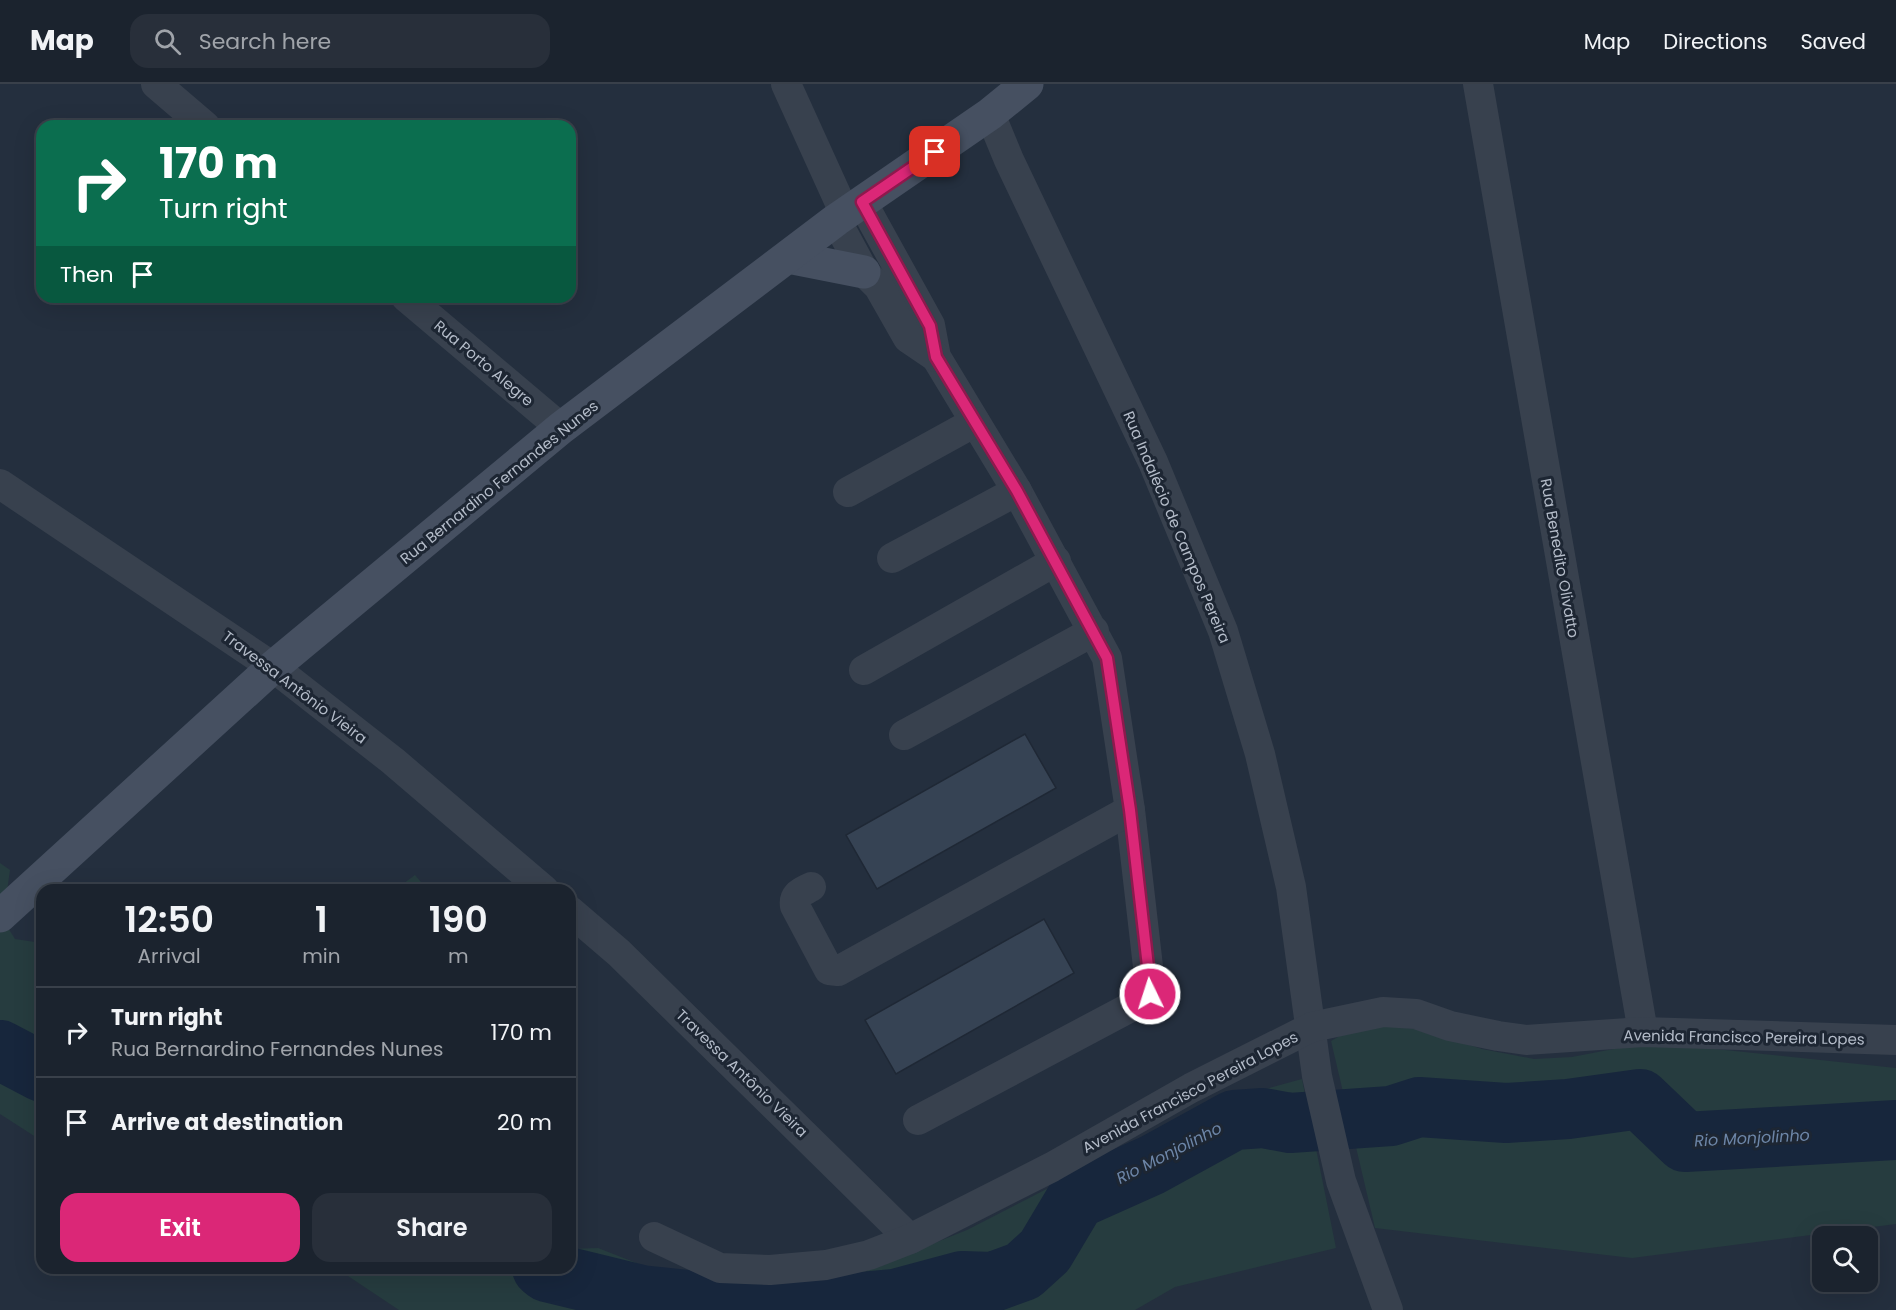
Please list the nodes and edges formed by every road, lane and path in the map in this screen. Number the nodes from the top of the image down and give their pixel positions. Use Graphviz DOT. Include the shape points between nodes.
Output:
graph roads {
  1 [pos="156,84"];
  2 [pos="786,84"];
  3 [pos="1027,84"];
  4 [pos="1478,84"];
  5 [pos="990,114"];
  6 [pos="199,120"];
  7 [pos="848,212"];
  8 [pos="789,256"];
  9 [pos="864,272"];
  10 [pos="413,303"];
  11 [pos="936,357"];
  12 [pos="975,422"];
  13 [pos="561,428"];
  14 [pos="0,484"];
  15 [pos="1017,491"];
  16 [pos="848,492"];
  17 [pos="892,558"];
  18 [pos="1056,561"];
  19 [pos="1094,631"];
  20 [pos="273,667"];
  21 [pos="864,670"];
  22 [pos="904,735"];
  23 [pos="1130,810"];
  24 [pos="537,884"];
  25 [pos="812,887"];
  26 [pos="0,916"];
  27 [pos="576,916"];
  28 [pos="1312,1027"];
  29 [pos="1643,1032"];
  30 [pos="1896,1040"];
  31 [pos="918,1120"];
  32 [pos="654,1237"];
  33 [pos="910,1239"];
  34 [pos="1388,1310"];
  1 -- 6 [label="street"];
  2 -- 7 [label="street"];
  3 -- 5 [label="street, Rua Bernardino Fernandes Nunes"];
  4 -- 29 [label="street, Rua Benedito Olivatto"];
  5 -- 7 [label="street, Rua Bernardino Fernandes Nunes"];
  5 -- 28 [label="street, Rua Indalécio de Campos Pereira" via="1153,462 1223,631 1260,754 1292,886"];
  7 -- 8 [label="street, Rua Bernardino Fernandes Nunes"];
  7 -- 9 [label="street"];
  7 -- 11 [label="street" via="930,326"];
  8 -- 9 [label="street"];
  8 -- 13 [label="street, Rua Bernardino Fernandes Nunes"];
  9 -- 11 [label="street" via="879,287 908,338"];
  10 -- 13 [label="street, Rua Porto Alegre"];
  11 -- 12 [label="street"];
  12 -- 15 [label="street"];
  12 -- 16 [label="street"];
  13 -- 20 [label="street, Rua Bernardino Fernandes Nunes"];
  14 -- 20 [label="street, Travessa Antônio Vieira"];
  15 -- 17 [label="street"];
  15 -- 18 [label="street"];
  18 -- 19 [label="street"];
  18 -- 21 [label="street"];
  19 -- 22 [label="street"];
  19 -- 23 [label="street" via="1107,658"];
  20 -- 24 [label="street, Travessa Antônio Vieira" via="393,760"];
  20 -- 26 [label="street, Rua Bernardino Fernandes Nunes"];
  23 -- 25 [label="street" via="838,971 830,970 795,906 796,895"];
  23 -- 31 [label="street" via="1150,994"];
  27 -- 33 [label="street, Travessa Antônio Vieira" via="619,953"];
  28 -- 29 [label="street, Avenida Francisco Pereira Lopes" via="1383,1011 1416,1014 1450,1026 1526,1040"];
  28 -- 33 [label="street, Avenida Francisco Pereira Lopes"];
  28 -- 34 [label="street, Rua Indalécio de Campos Pereira" via="1317,1076 1341,1181"];
  29 -- 30 [label="street, Avenida Francisco Pereira Lopes"];
  32 -- 33 [label="street, Avenida Francisco Pereira Lopes" via="720,1268 770,1270 826,1265 869,1255"];
}
